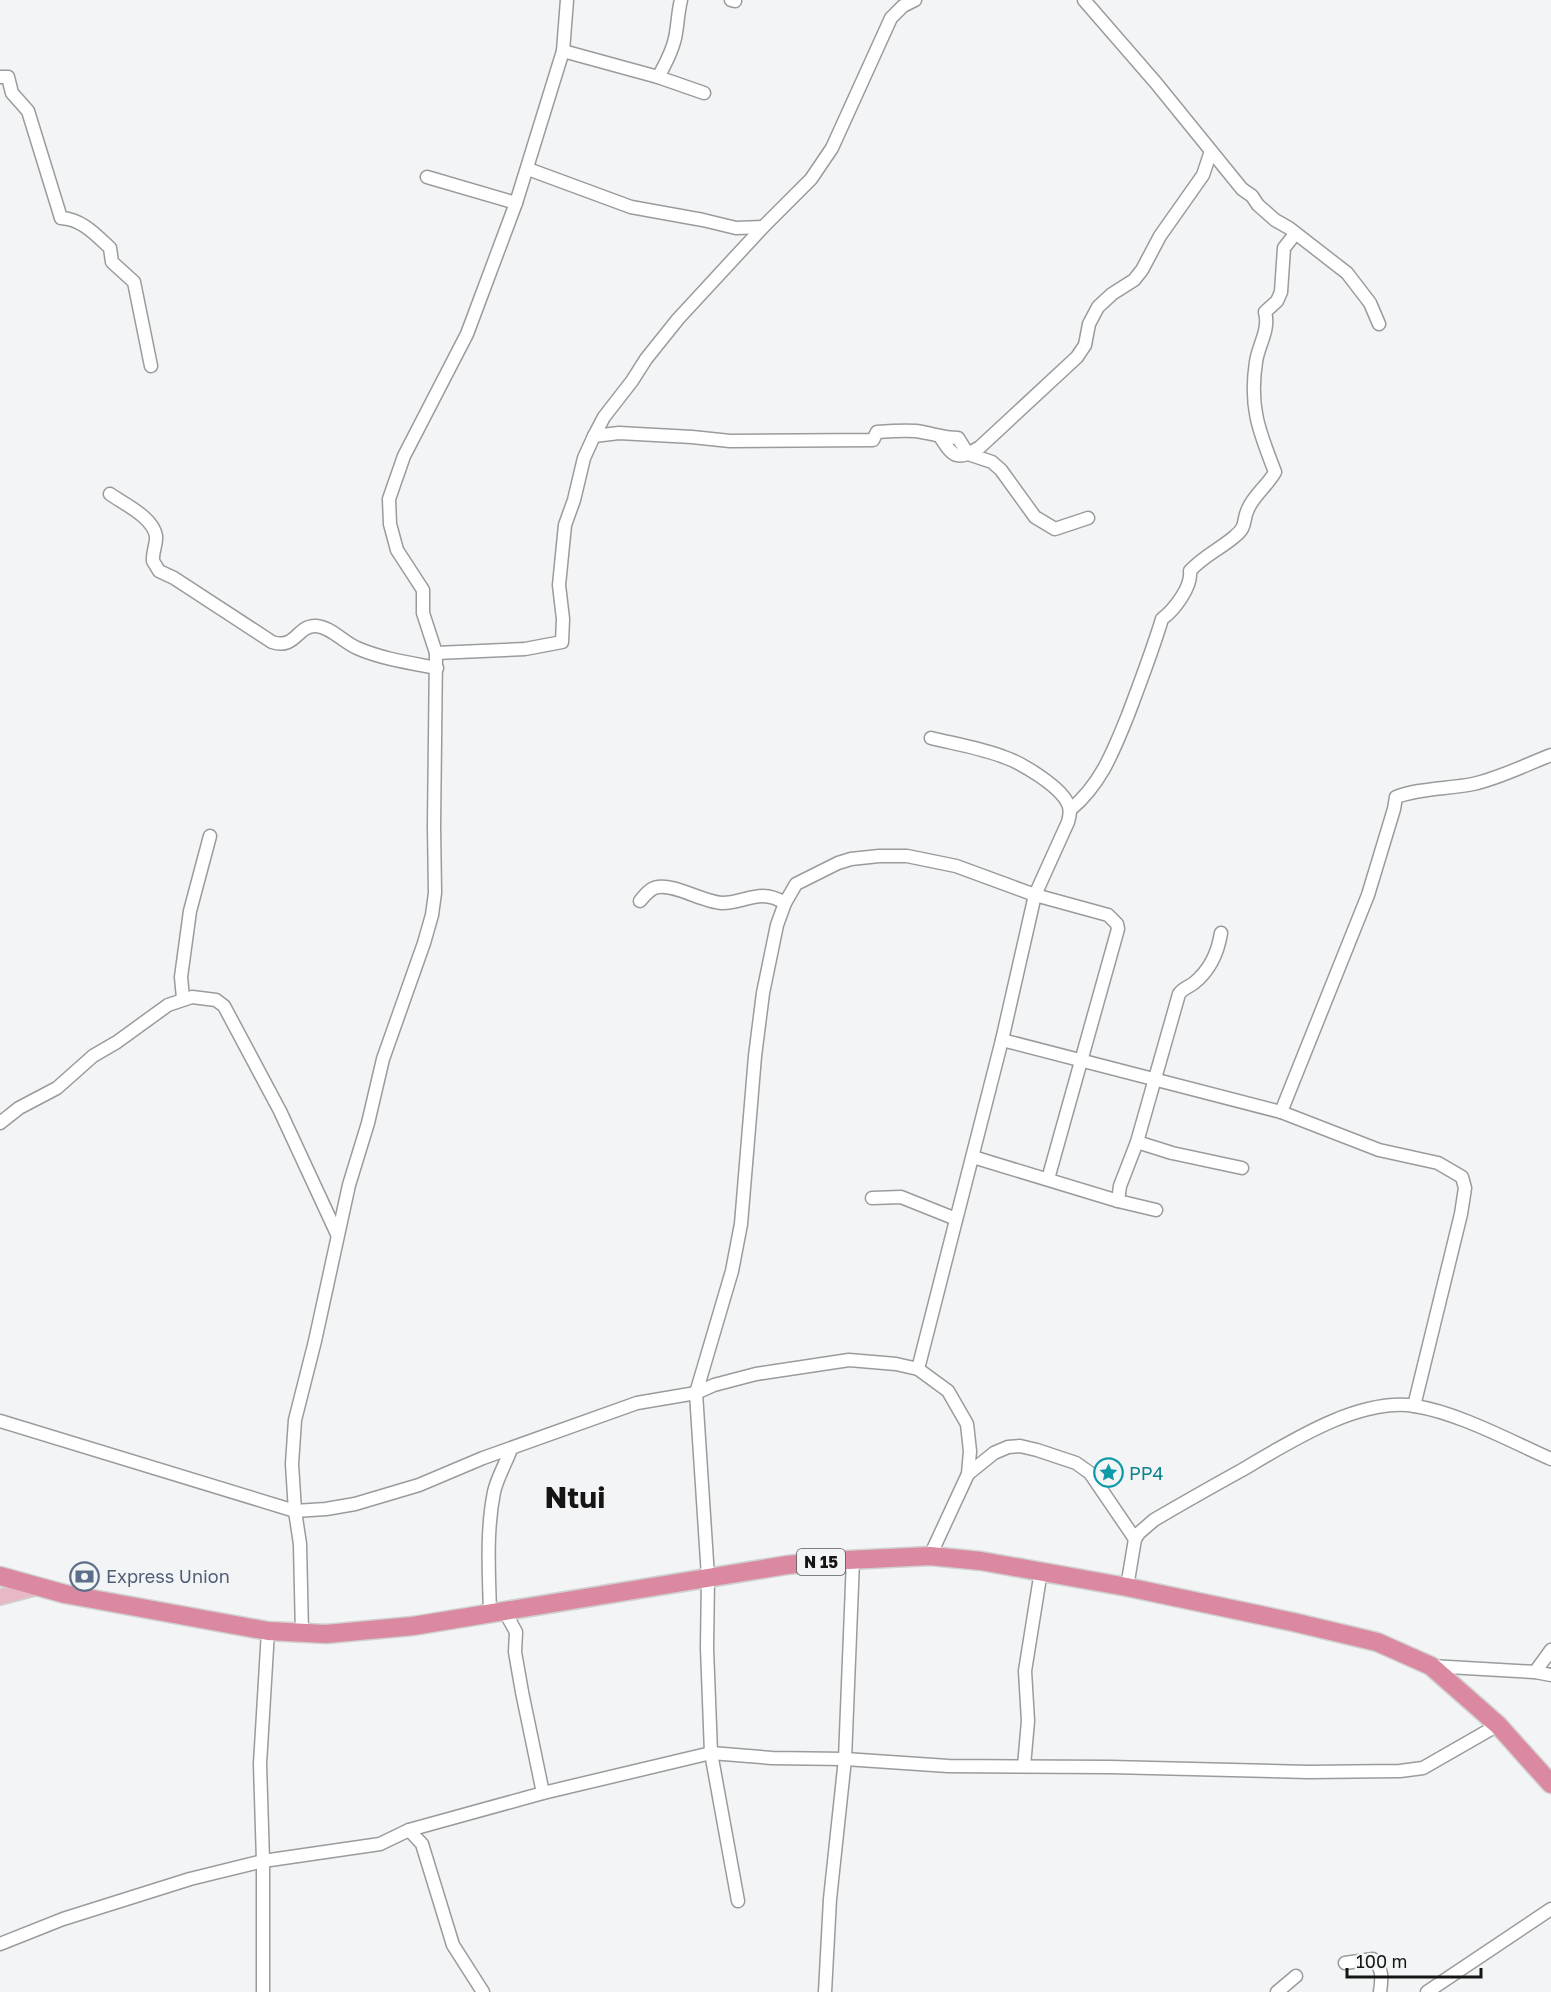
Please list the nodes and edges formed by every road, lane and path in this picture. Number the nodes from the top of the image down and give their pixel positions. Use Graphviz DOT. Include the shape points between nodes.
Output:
graph roads {
  1 [pos="567,0"];
  2 [pos="681,0"];
  3 [pos="915,0"];
  4 [pos="1084,0"];
  5 [pos="563,51"];
  6 [pos="0,77"];
  7 [pos="658,77"];
  8 [pos="704,93"];
  9 [pos="1211,151"];
  10 [pos="528,169"];
  11 [pos="427,177"];
  12 [pos="516,203"];
  13 [pos="763,226"];
  14 [pos="1295,234"];
  15 [pos="1379,324"];
  16 [pos="151,366"];
  17 [pos="594,436"];
  18 [pos="968,454"];
  19 [pos="110,494"];
  20 [pos="1088,518"];
  21 [pos="436,652"];
  22 [pos="437,669"];
  23 [pos="931,738"];
  24 [pos="1551,755"];
  25 [pos="1070,810"];
  26 [pos="210,836"];
  27 [pos="1035,894"];
  28 [pos="640,901"];
  29 [pos="785,903"];
  30 [pos="1221,933"];
  31 [pos="183,998"];
  32 [pos="1002,1040"];
  33 [pos="1081,1061"];
  34 [pos="1155,1080"];
  35 [pos="1281,1112"];
  36 [pos="0,1123"];
  37 [pos="1137,1142"];
  38 [pos="973,1157"];
  39 [pos="1242,1168"];
  40 [pos="1048,1179"];
  41 [pos="872,1197"];
  42 [pos="1114,1200"];
  43 [pos="1156,1210"];
  44 [pos="956,1219"];
  45 [pos="337,1234"];
  46 [pos="918,1369"];
  47 [pos="696,1392"];
  48 [pos="1414,1406"];
  49 [pos="0,1421"];
  50 [pos="511,1449"];
  51 [pos="1551,1459"];
  52 [pos="969,1474"];
  53 [pos="295,1511"];
  54 [pos="1135,1539"];
  55 [pos="930,1556"];
  56 [pos="853,1560"];
  57 [pos="1041,1571"];
  58 [pos="0,1576"];
  59 [pos="708,1577"];
  60 [pos="38,1587"];
  61 [pos="1127,1587"];
  62 [pos="0,1597"];
  63 [pos="498,1613"];
  64 [pos="268,1631"];
  65 [pos="302,1634"];
  66 [pos="1551,1650"];
  67 [pos="1431,1666"];
  68 [pos="1535,1672"];
  69 [pos="1551,1675"];
  70 [pos="1498,1725"];
  71 [pos="711,1753"];
  72 [pos="845,1759"];
  73 [pos="1024,1766"];
  74 [pos="1551,1784"];
  75 [pos="543,1793"];
  76 [pos="426,1826"];
  77 [pos="409,1830"];
  78 [pos="422,1844"];
  79 [pos="263,1861"];
  80 [pos="738,1901"];
  81 [pos="1551,1909"];
  82 [pos="0,1944"];
  83 [pos="1345,1963"];
  84 [pos="1296,1976"];
  85 [pos="263,1992"];
  86 [pos="483,1992"];
  87 [pos="825,1992"];
  88 [pos="1276,1992"];
  89 [pos="1380,1992"];
  90 [pos="1427,1992"];
  1 -- 5 [label="street"];
  2 -- 7 [label="street" via="674,41"];
  3 -- 13 [label="street" via="891,18 832,148 799,191"];
  4 -- 9 [label="street"];
  5 -- 7 [label="street"];
  5 -- 10 [label="street"];
  6 -- 16 [label="street" via="8,77 12,93 28,111 61,218 73,219 92,231 110,248 112,262 134,282"];
  7 -- 8 [label="street"];
  9 -- 14 [label="street" via="1246,194"];
  9 -- 18 [label="street" via="1203,175 1160,236 1142,270 1098,307 1077,357"];
  10 -- 12 [label="street"];
  10 -- 13 [label="street" via="631,207 736,228"];
  11 -- 12 [label="street"];
  12 -- 21 [label="street" via="467,334 404,456 389,499 397,550 423,590 423,613"];
  13 -- 17 [label="street" via="646,359"];
  14 -- 15 [label="street" via="1347,273 1370,303"];
  14 -- 25 [label="street" via="1284,248 1281,292 1265,312 1268,322 1256,359 1252,392 1259,432 1275,472 1247,510 1243,528 1190,571 1187,587 1162,619 1110,758 1085,797"];
  17 -- 18 [label="street" via="619,433 730,441 873,440 877,432 905,430 941,438 954,455"];
  17 -- 21 [label="street" via="565,525 559,585 562,642 525,649"];
  18 -- 20 [label="street" via="992,462 1001,470 1035,517 1045,524 1055,529"];
  19 -- 22 [label="street" via="149,524 156,539 153,561 159,571 272,642 288,643 307,628 318,626 364,651"];
  21 -- 22 [label="street"];
  22 -- 45 [label="street" via="436,871 432,915 383,1059"];
  23 -- 25 [label="street" via="1007,758 1045,780 1067,801"];
  24 -- 35 [label="street" via="1493,779 1396,797 1368,895"];
  25 -- 27 [label="street"];
  26 -- 31 [label="street" via="190,911 181,977"];
  27 -- 29 [label="street" via="956,866 907,856 879,856 850,859 820,871 796,884"];
  27 -- 32 [label="street"];
  27 -- 33 [label="street" via="1108,915 1117,924"];
  28 -- 29 [label="street" via="650,890 662,886 723,903 764,895"];
  29 -- 47 [label="street" via="763,993 741,1224 732,1271"];
  30 -- 34 [label="street" via="1218,950 1206,970 1179,994"];
  31 -- 36 [label="street" via="93,1056 57,1088 12,1112"];
  31 -- 45 [label="street" via="209,998 224,1006 275,1101"];
  32 -- 33 [label="street"];
  32 -- 38 [label="street"];
  33 -- 34 [label="street"];
  33 -- 40 [label="street"];
  34 -- 35 [label="street"];
  34 -- 37 [label="street"];
  35 -- 48 [label="street" via="1379,1150 1438,1163 1458,1173 1464,1181 1461,1214"];
  37 -- 39 [label="street"];
  37 -- 42 [label="street"];
  38 -- 40 [label="street"];
  38 -- 44 [label="street"];
  40 -- 42 [label="street"];
  41 -- 44 [label="street" via="901,1197"];
  42 -- 43 [label="street"];
  44 -- 46 [label="street"];
  45 -- 53 [label="street" via="295,1420 291,1464"];
  46 -- 47 [label="street" via="839,1361 756,1374"];
  46 -- 52 [label="street" via="948,1391 959,1408 969,1438"];
  47 -- 50 [label="street" via="637,1403"];
  47 -- 59 [label="street"];
  48 -- 51 [label="street" via="1454,1418"];
  48 -- 54 [label="street" via="1345,1415 1315,1428 1154,1520"];
  49 -- 53 [label="street"];
  50 -- 53 [label="street" via="391,1494 326,1509"];
  50 -- 63 [label="street" via="495,1490 488,1551"];
  52 -- 54 [label="street" via="994,1453 1008,1447 1037,1449 1076,1463 1090,1473"];
  52 -- 55 [label="street"];
  53 -- 65 [label="street" via="300,1544"];
  54 -- 61 [label="street"];
  55 -- 56 [label="highway, N 15"];
  55 -- 57 [label="highway, N 15"];
  56 -- 59 [label="highway, N 15"];
  56 -- 72 [label="street"];
  57 -- 61 [label="highway, N 15"];
  57 -- 73 [label="street" via="1025,1671 1028,1721"];
  58 -- 60 [label="highway, N 15"];
  59 -- 63 [label="highway, N 15"];
  59 -- 71 [label="street"];
  60 -- 62 [label="main road"];
  60 -- 64 [label="highway, N 15"];
  61 -- 67 [label="highway, N 15" via="1377,1642"];
  63 -- 65 [label="highway, N 15" via="413,1626"];
  63 -- 75 [label="street" via="516,1632 515,1652"];
  64 -- 65 [label="highway, N 15"];
  64 -- 79 [label="street" via="260,1764"];
  66 -- 68 [label="street"];
  67 -- 68 [label="street"];
  67 -- 70 [label="highway, N 15"];
  68 -- 69 [label="street"];
  70 -- 73 [label="street" via="1423,1768 1400,1771"];
  70 -- 74 [label="highway, N 15"];
  71 -- 72 [label="street"];
  71 -- 75 [label="street"];
  71 -- 80 [label="street"];
  72 -- 73 [label="street"];
  72 -- 87 [label="street"];
  75 -- 76 [label="street"];
  76 -- 77 [label="street"];
  76 -- 78 [label="street"];
  77 -- 78 [label="street"];
  77 -- 79 [label="street" via="380,1844"];
  78 -- 86 [label="street" via="453,1945"];
  79 -- 82 [label="street" via="167,1885"];
  79 -- 85 [label="street"];
  81 -- 90 [label="street"];
  83 -- 89 [label="street" via="1373,1959 1380,1965"];
  84 -- 88 [label="street"];
}
